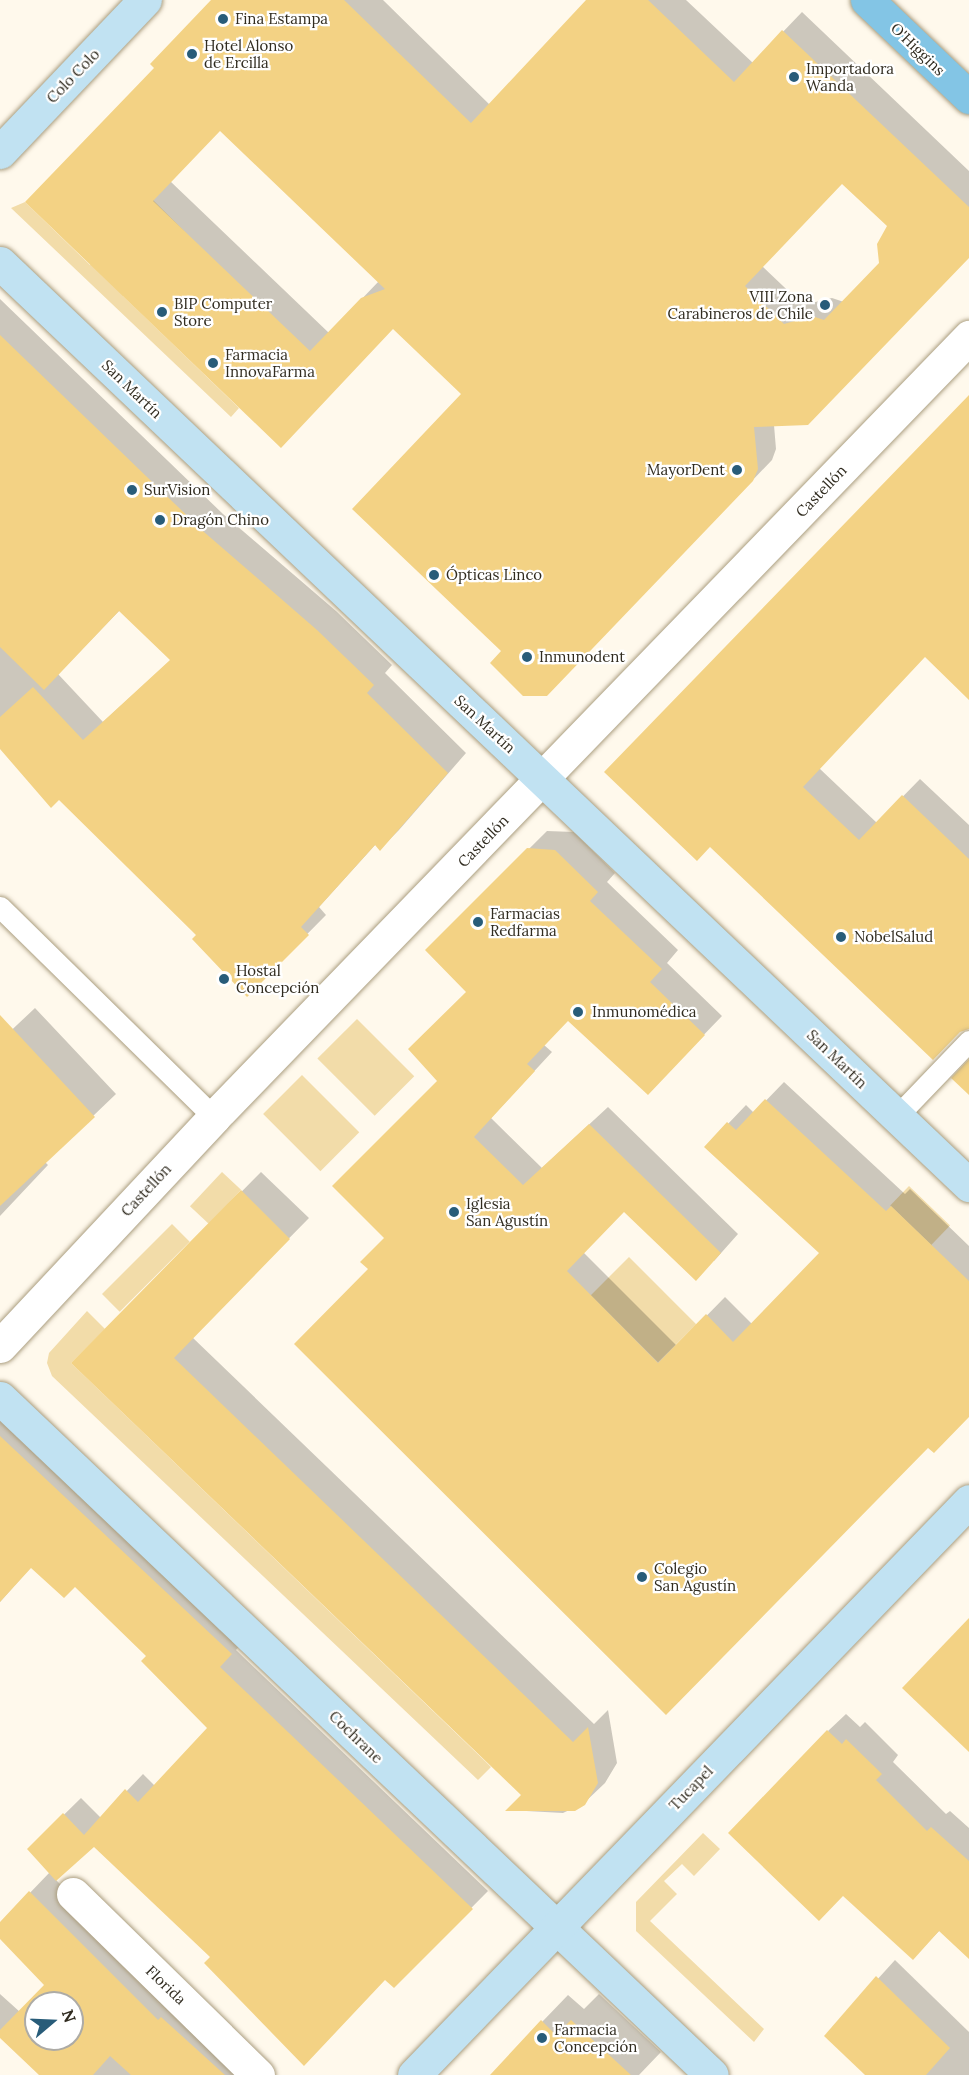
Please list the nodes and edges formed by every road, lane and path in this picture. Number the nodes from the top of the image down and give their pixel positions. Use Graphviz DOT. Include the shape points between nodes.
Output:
graph roads {
  1 [pos="145,0"];
  2 [pos="867,0"];
  3 [pos="969,97"];
  4 [pos="0,152"];
  5 [pos="0,264"];
  6 [pos="969,337"];
  7 [pos="542,779"];
  8 [pos="0,907"];
  9 [pos="969,1041"];
  10 [pos="897,1116"];
  11 [pos="214,1117"];
  12 [pos="969,1185"];
  13 [pos="0,1346"];
  14 [pos="0,1398"];
  15 [pos="969,1501"];
  16 [pos="74,1894"];
  17 [pos="556,1927"];
  18 [pos="258,2075"];
  19 [pos="414,2075"];
  20 [pos="712,2075"];
  1 -- 4 [label="main road, Colo Colo"];
  2 -- 3 [label="main road, O'Higgins"];
  5 -- 7 [label="main road, San Martín"];
  6 -- 7 [label="street, Castellón"];
  7 -- 10 [label="main road, San Martín"];
  7 -- 11 [label="street, Castellón"];
  8 -- 11 [label="lane"];
  9 -- 10 [label="lane"];
  10 -- 12 [label="main road, San Martín"];
  11 -- 13 [label="street, Castellón"];
  14 -- 17 [label="main road, Cochrane"];
  15 -- 17 [label="main road, Tucapel"];
  16 -- 18 [label="street, Florida"];
  17 -- 19 [label="main road, Tucapel"];
  17 -- 20 [label="main road, Cochrane"];
}
